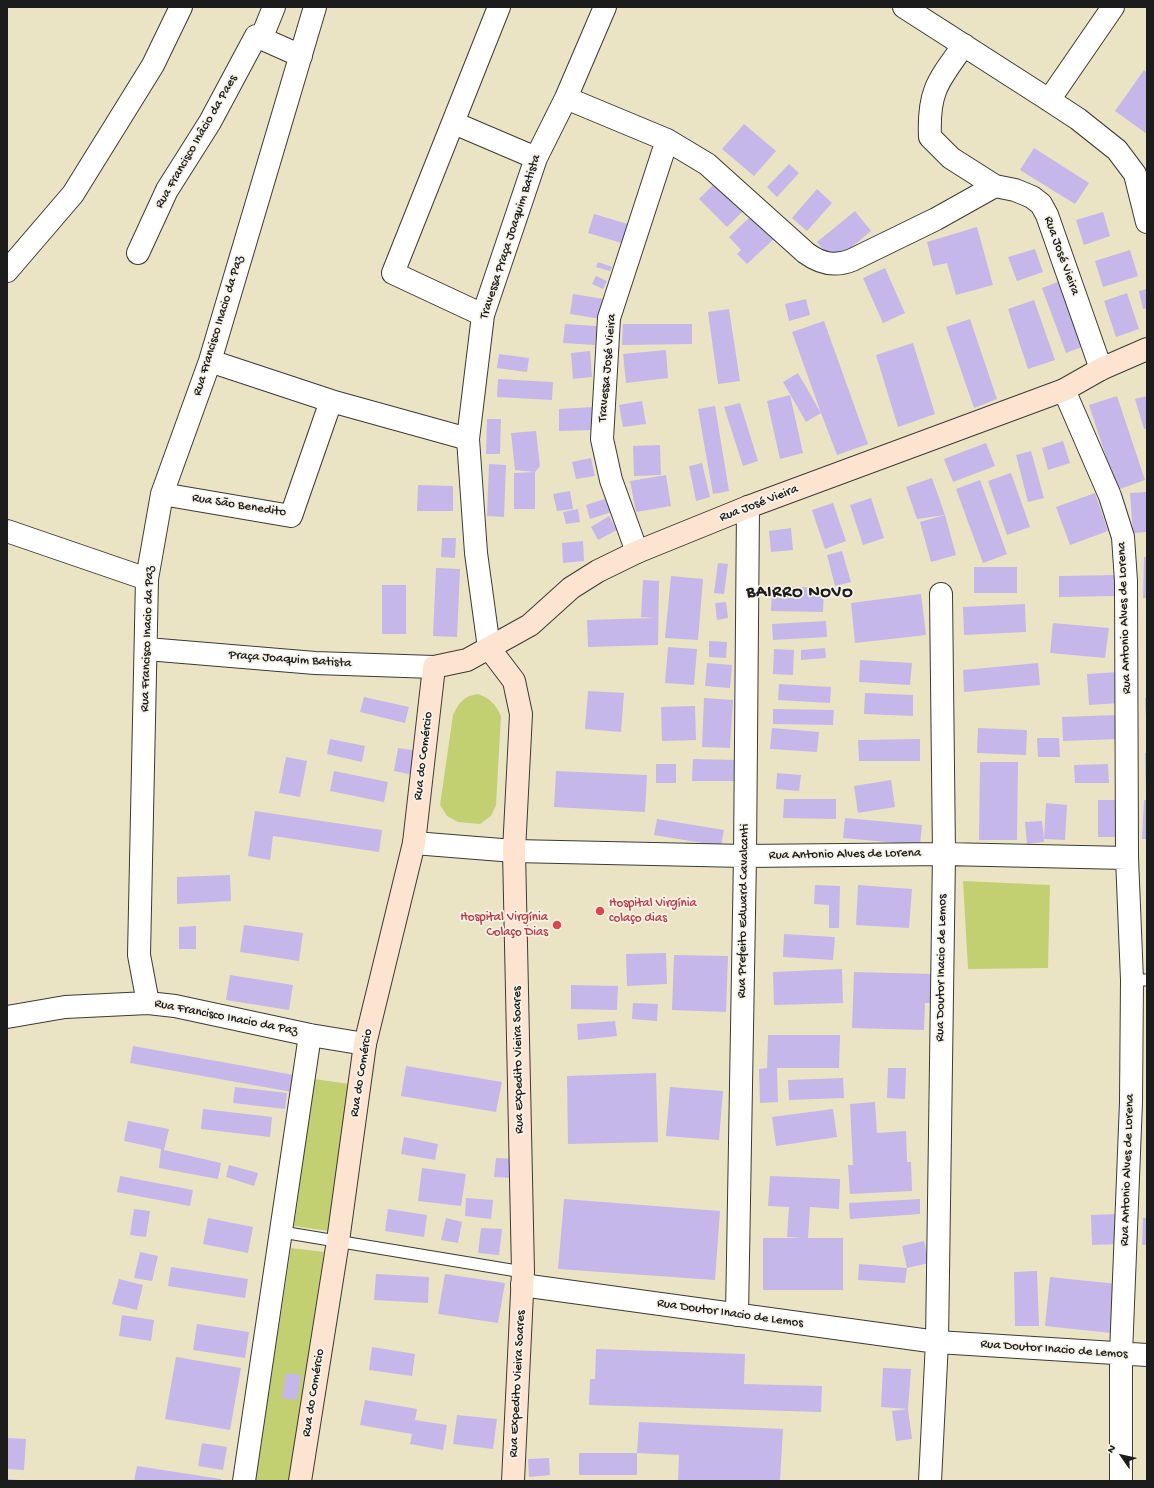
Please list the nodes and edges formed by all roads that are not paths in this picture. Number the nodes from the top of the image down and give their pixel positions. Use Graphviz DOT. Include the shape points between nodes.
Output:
graph roads {
  1 [pos="181,7"];
  2 [pos="274,7"];
  3 [pos="315,7"];
  4 [pos="499,7"];
  5 [pos="605,7"];
  6 [pos="904,7"];
  7 [pos="1113,7"];
  8 [pos="261,39"];
  9 [pos="964,45"];
  10 [pos="300,56"];
  11 [pos="566,98"];
  12 [pos="1050,100"];
  13 [pos="454,123"];
  14 [pos="667,140"];
  15 [pos="536,158"];
  16 [pos="1141,172"];
  17 [pos="995,186"];
  18 [pos="1147,222"];
  19 [pos="138,253"];
  20 [pos="7,271"];
  21 [pos="483,315"];
  22 [pos="1147,349"];
  23 [pos="210,361"];
  24 [pos="1101,369"];
  25 [pos="1064,390"];
  26 [pos="332,401"];
  27 [pos="468,439"];
  28 [pos="162,494"];
  29 [pos="748,507"];
  30 [pos="7,531"];
  31 [pos="637,552"];
  32 [pos="147,579"];
  33 [pos="941,594"];
  34 [pos="489,648"];
  35 [pos="147,649"];
  36 [pos="434,667"];
  37 [pos="414,842"];
  38 [pos="514,851"];
  39 [pos="944,854"];
  40 [pos="745,856"];
  41 [pos="1127,858"];
  42 [pos="1139,980"];
  43 [pos="148,1003"];
  44 [pos="7,1017"];
  45 [pos="310,1035"];
  46 [pos="364,1044"];
  47 [pos="1139,1102"];
  48 [pos="282,1232"];
  49 [pos="338,1242"];
  50 [pos="523,1278"];
  51 [pos="737,1315"];
  52 [pos="937,1342"];
  53 [pos="1121,1354"];
  54 [pos="1147,1355"];
  55 [pos="244,1481"];
  56 [pos="300,1481"];
  57 [pos="513,1481"];
  58 [pos="930,1481"];
  59 [pos="1121,1481"];
  1 -- 20 [label="street" via="153,64 73,194"];
  2 -- 8 [label="street, Rua Francisco Inâcio da Paes"];
  3 -- 10 [label="street, Rua Francisco Inacio da Paz"];
  4 -- 13 [label="street"];
  5 -- 11 [label="street, Travessa Praça Joaquim Batista"];
  6 -- 9 [label="street"];
  7 -- 12 [label="street"];
  8 -- 10 [label="street"];
  8 -- 19 [label="street, Rua Francisco Inâcio da Paes" via="256,36 210,122 168,190"];
  9 -- 12 [label="street"];
  9 -- 17 [label="street, Rua José Vieira" via="939,81 931,98 930,137 951,158"];
  10 -- 23 [label="street, Rua Francisco Inacio da Paz"];
  11 -- 14 [label="street"];
  11 -- 15 [label="street, Travessa Praça Joaquim Batista"];
  12 -- 16 [label="street" via="1078,119"];
  13 -- 15 [label="street"];
  13 -- 21 [label="street" via="393,273"];
  14 -- 17 [label="street" via="707,164 806,253 824,263 843,264 852,260 936,219"];
  14 -- 31 [label="street, Travessa José Vieira" via="609,318 602,439 611,480"];
  15 -- 21 [label="street, Travessa Praça Joaquim Batista"];
  16 -- 18 [label="street"];
  17 -- 24 [label="street, Rua José Vieira" via="1024,193 1037,200 1044,209"];
  21 -- 27 [label="street, Travessa Praça Joaquim Batista"];
  22 -- 24 [label="main road, Rua José Vieira"];
  23 -- 26 [label="street"];
  23 -- 28 [label="street, Rua Francisco Inacio da Paz"];
  24 -- 25 [label="main road, Rua José Vieira"];
  25 -- 29 [label="main road, Rua José Vieira"];
  25 -- 41 [label="street, Rua Antonio Alves de Lorena" via="1110,496 1123,537 1127,626"];
  26 -- 27 [label="street"];
  26 -- 28 [label="street, Rua São Benedito" via="291,516"];
  27 -- 34 [label="street, Travessa Praça Joaquim Batista" via="476,553"];
  28 -- 32 [label="street, Rua Francisco Inacio da Paz"];
  29 -- 31 [label="main road, Rua José Vieira"];
  29 -- 40 [label="street, Rua Prefeito Edward Cavalcanti"];
  30 -- 32 [label="street"];
  31 -- 34 [label="main road, Rua José Vieira" via="570,588 530,625"];
  32 -- 35 [label="street, Rua Francisco Inacio da Paz"];
  33 -- 39 [label="street, Rua Doutor Inacio de Lemos"];
  34 -- 36 [label="main road, Rua José Vieira" via="467,660"];
  34 -- 38 [label="main road, Rua Expedito Vieira Soares" via="514,681 521,714"];
  35 -- 36 [label="street, Praça Joaquim Batista" via="315,663"];
  35 -- 43 [label="street, Rua Francisco Inacio da Paz" via="139,954"];
  36 -- 37 [label="main road, Rua do Comércio"];
  37 -- 38 [label="street, Rua Antonio Alves de Lorena"];
  37 -- 46 [label="main road, Rua do Comércio"];
  38 -- 40 [label="street, Rua Antonio Alves de Lorena"];
  38 -- 50 [label="main road, Rua Expedito Vieira Soares"];
  39 -- 40 [label="street, Rua Antonio Alves de Lorena"];
  39 -- 41 [label="street, Rua Antonio Alves de Lorena"];
  39 -- 52 [label="street, Rua Doutor Inacio de Lemos"];
  40 -- 51 [label="street, Rua Prefeito Edward Cavalcanti"];
  41 -- 42 [label="street, Rua Antonio Alves de Lorena"];
  42 -- 47 [label="street, Rua Antonio Alves de Lorena"];
  43 -- 44 [label="street" via="65,1007"];
  43 -- 45 [label="street, Rua Francisco Inacio da Paz" via="175,1006"];
  45 -- 46 [label="street, Rua Francisco Inacio da Paz"];
  45 -- 48 [label="street"];
  46 -- 49 [label="main road, Rua do Comércio"];
  47 -- 53 [label="street, Rua Antonio Alves de Lorena"];
  48 -- 49 [label="lane"];
  48 -- 55 [label="street"];
  49 -- 50 [label="lane"];
  49 -- 56 [label="main road, Rua do Comércio"];
  50 -- 51 [label="street, Rua Doutor Inacio de Lemos"];
  50 -- 57 [label="main road, Rua Expedito Vieira Soares"];
  51 -- 52 [label="street, Rua Doutor Inacio de Lemos"];
  52 -- 53 [label="street, Rua Doutor Inacio de Lemos"];
  52 -- 58 [label="street, Rua Doutor Inacio de Lemos"];
  53 -- 54 [label="street, Rua Doutor Inacio de Lemos"];
  53 -- 59 [label="street, Rua Antonio Alves de Lorena"];
}
